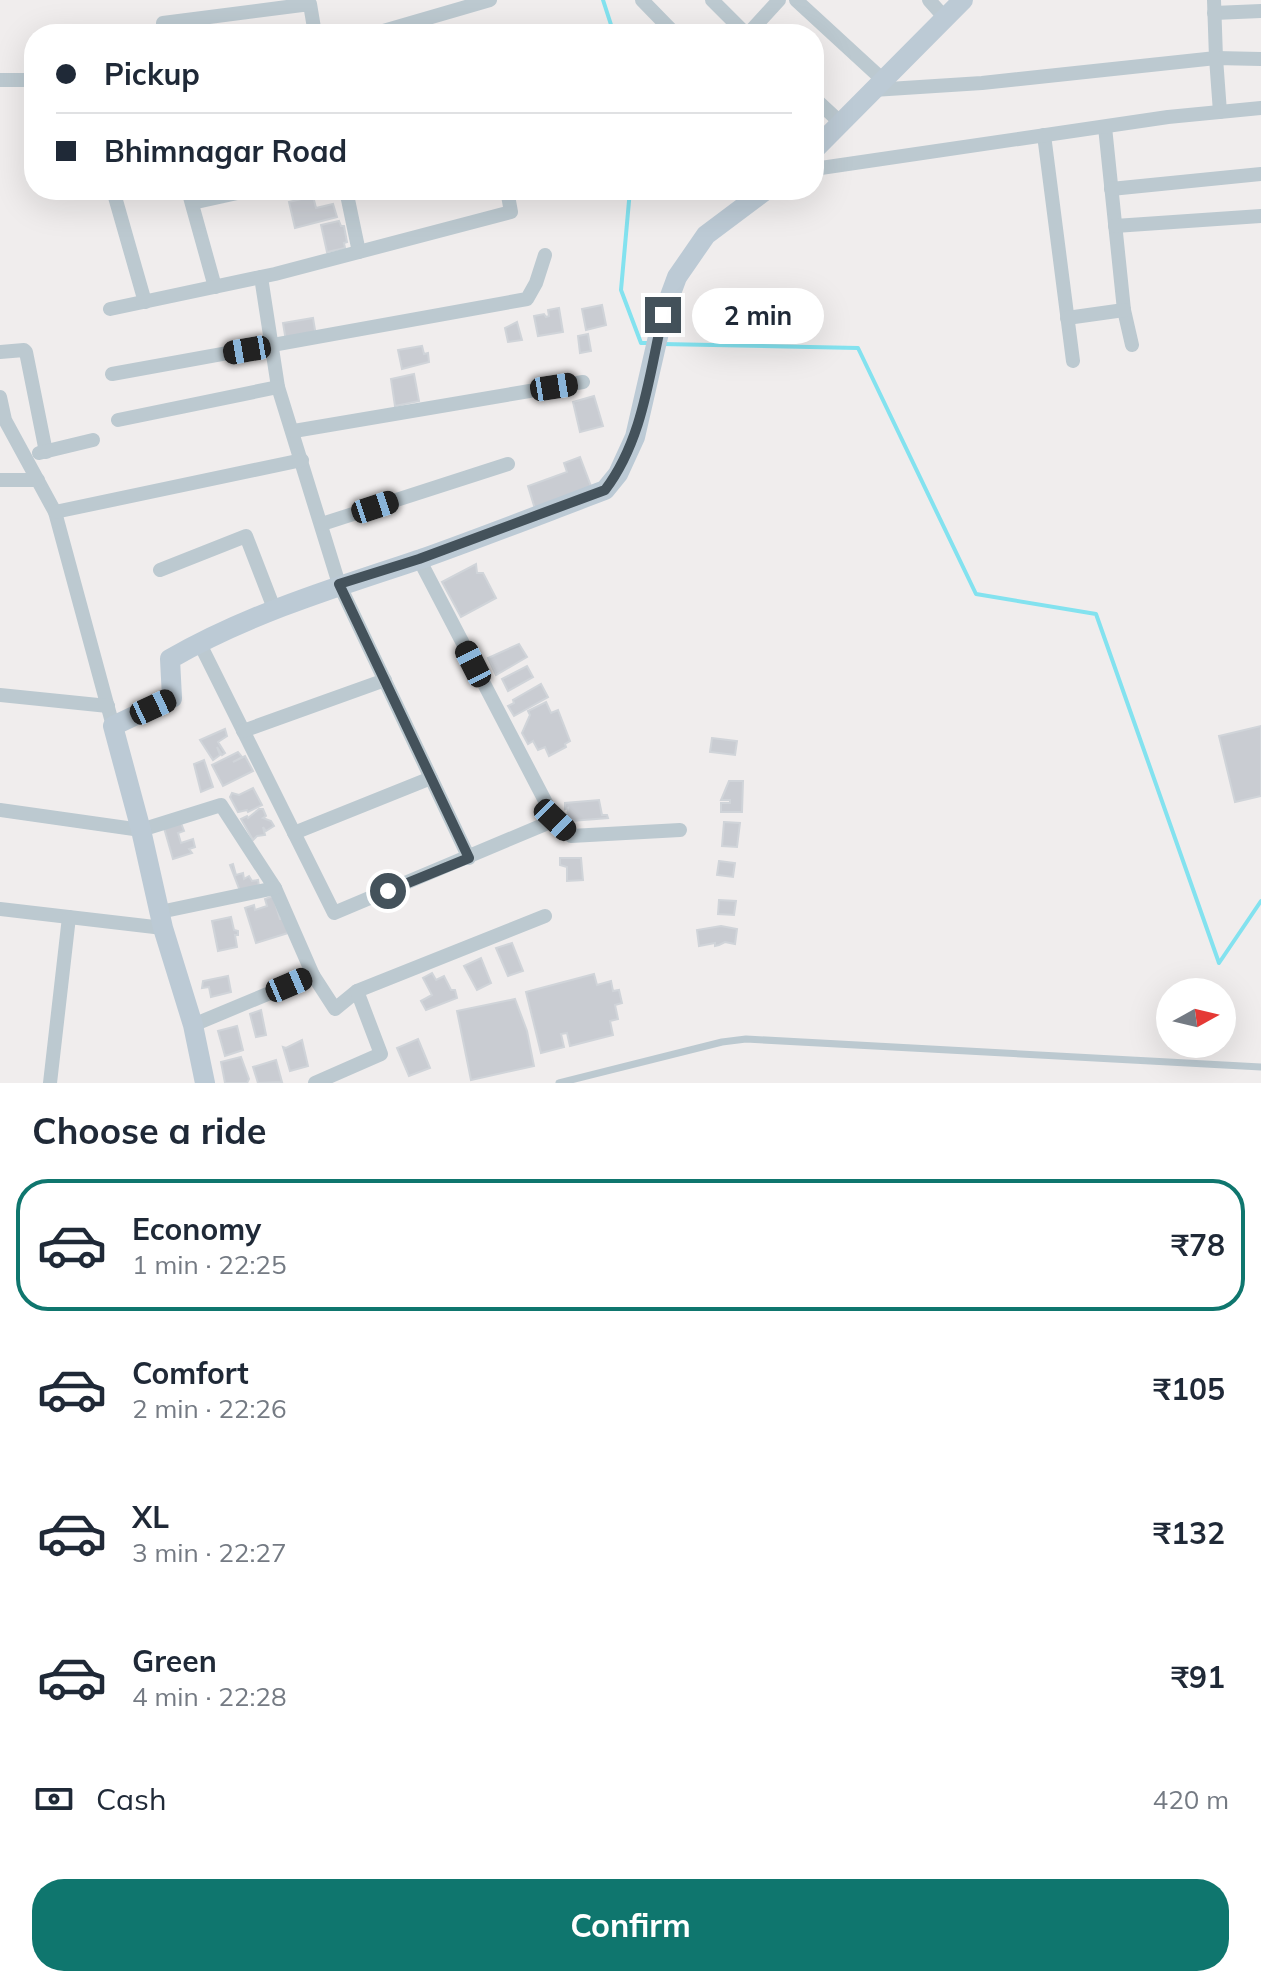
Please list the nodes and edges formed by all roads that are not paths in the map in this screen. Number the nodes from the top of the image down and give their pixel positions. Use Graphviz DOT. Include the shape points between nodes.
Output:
graph roads {
  1 [pos="490,0"];
  2 [pos="642,0"];
  3 [pos="712,0"];
  4 [pos="779,0"];
  5 [pos="796,0"];
  6 [pos="929,0"];
  7 [pos="963,0"];
  8 [pos="250,6"];
  9 [pos="1214,7"];
  10 [pos="1261,11"];
  11 [pos="945,18"];
  12 [pos="163,23"];
  13 [pos="313,24"];
  14 [pos="407,24"];
  15 [pos="665,24"];
  16 [pos="737,24"];
  17 [pos="756,24"];
  18 [pos="819,24"];
  19 [pos="824,29"];
  20 [pos="1216,58"];
  21 [pos="1261,59"];
  22 [pos="0,80"];
  23 [pos="24,80"];
  24 [pos="878,85"];
  25 [pos="824,107"];
  26 [pos="1261,108"];
  27 [pos="1220,112"];
  28 [pos="842,124"];
  29 [pos="1105,127"];
  30 [pos="1044,135"];
  31 [pos="824,141"];
  32 [pos="824,168"];
  33 [pos="1261,174"];
  34 [pos="1111,189"];
  35 [pos="116,200"];
  36 [pos="191,200"];
  37 [pos="348,200"];
  38 [pos="509,200"];
  39 [pos="745,200"];
  40 [pos="1261,216"];
  41 [pos="1115,226"];
  42 [pos="359,252"];
  43 [pos="545,255"];
  44 [pos="261,277"];
  45 [pos="215,287"];
  46 [pos="145,302"];
  47 [pos="110,309"];
  48 [pos="1124,310"];
  49 [pos="1067,318"];
  50 [pos="274,345"];
  51 [pos="1132,345"];
  52 [pos="0,352"];
  53 [pos="1073,361"];
  54 [pos="112,374"];
  55 [pos="583,382"];
  56 [pos="278,387"];
  57 [pos="0,397"];
  58 [pos="118,420"];
  59 [pos="294,431"];
  60 [pos="93,440"];
  61 [pos="46,452"];
  62 [pos="25,457"];
  63 [pos="302,460"];
  64 [pos="508,464"];
  65 [pos="0,480"];
  66 [pos="38,480"];
  67 [pos="55,512"];
  68 [pos="322,524"];
  69 [pos="419,559"];
  70 [pos="160,570"];
  71 [pos="339,584"];
  72 [pos="275,611"];
  73 [pos="199,642"];
  74 [pos="385,680"];
  75 [pos="0,695"];
  76 [pos="111,716"];
  77 [pos="243,731"];
  78 [pos="431,778"];
  79 [pos="0,810"];
  80 [pos="555,820"];
  81 [pos="141,830"];
  82 [pos="680,830"];
  83 [pos="294,833"];
  84 [pos="469,858"];
  85 [pos="275,888"];
  86 [pos="0,909"];
  87 [pos="545,916"];
  88 [pos="69,917"];
  89 [pos="162,920"];
  90 [pos="313,975"];
  91 [pos="357,991"];
  92 [pos="193,1025"];
  93 [pos="1261,1067"];
  94 [pos="50,1083"];
  95 [pos="205,1083"];
  96 [pos="315,1083"];
  97 [pos="559,1083"];
  1 -- 14 [label="street"];
  2 -- 15 [label="street"];
  3 -- 16 [label="street"];
  4 -- 17 [label="street"];
  5 -- 18 [label="street"];
  6 -- 11 [label="street"];
  7 -- 11 [label="street"];
  8 -- 12 [label="street"];
  8 -- 13 [label="street" via="310,4"];
  9 -- 10 [label="street"];
  9 -- 20 [label="street"];
  11 -- 24 [label="street"];
  19 -- 24 [label="street"];
  20 -- 21 [label="street"];
  20 -- 24 [label="street" via="982,83"];
  20 -- 27 [label="street"];
  22 -- 23 [label="street"];
  24 -- 28 [label="street"];
  25 -- 28 [label="street"];
  26 -- 27 [label="street"];
  27 -- 29 [label="street"];
  28 -- 31 [label="street"];
  29 -- 30 [label="street"];
  29 -- 34 [label="street"];
  30 -- 32 [label="street"];
  30 -- 49 [label="street"];
  33 -- 34 [label="street"];
  34 -- 41 [label="street"];
  35 -- 46 [label="street"];
  36 -- 45 [label="street"];
  37 -- 42 [label="street"];
  38 -- 42 [label="street" via="511,212"];
  39 -- 69 [label="street" via="706,235 677,277 635,437 605,490"];
  40 -- 41 [label="street"];
  41 -- 48 [label="street"];
  42 -- 44 [label="street"];
  43 -- 50 [label="street" via="527,299"];
  44 -- 45 [label="street"];
  44 -- 50 [label="street"];
  45 -- 46 [label="street"];
  46 -- 47 [label="street"];
  48 -- 49 [label="street"];
  48 -- 51 [label="street"];
  49 -- 53 [label="street"];
  50 -- 54 [label="street"];
  50 -- 56 [label="street"];
  52 -- 61 [label="street" via="26,352"];
  55 -- 59 [label="street"];
  56 -- 58 [label="street"];
  56 -- 59 [label="street"];
  57 -- 62 [label="street" via="5,420"];
  59 -- 63 [label="street"];
  60 -- 61 [label="street"];
  61 -- 62 [label="street"];
  62 -- 66 [label="street"];
  63 -- 67 [label="street"];
  63 -- 68 [label="street"];
  64 -- 68 [label="street"];
  65 -- 66 [label="street"];
  66 -- 67 [label="street"];
  67 -- 76 [label="street"];
  68 -- 71 [label="street"];
  69 -- 71 [label="street"];
  69 -- 80 [label="street"];
  70 -- 72 [label="street" via="246,536"];
  71 -- 72 [label="street"];
  71 -- 74 [label="street"];
  72 -- 73 [label="street"];
  73 -- 76 [label="street" via="170,659 172,698"];
  73 -- 77 [label="street"];
  74 -- 77 [label="street"];
  74 -- 78 [label="street"];
  75 -- 76 [label="street"];
  76 -- 81 [label="street"];
  77 -- 83 [label="street"];
  78 -- 83 [label="street"];
  78 -- 84 [label="street"];
  79 -- 81 [label="street"];
  80 -- 82 [label="street" via="571,836"];
  80 -- 84 [label="street"];
  81 -- 85 [label="street" via="221,805"];
  81 -- 89 [label="street"];
  83 -- 84 [label="street" via="334,913"];
  85 -- 89 [label="street"];
  85 -- 90 [label="street"];
  86 -- 88 [label="street"];
  87 -- 91 [label="street"];
  88 -- 89 [label="street"];
  88 -- 94 [label="street"];
  89 -- 92 [label="street"];
  90 -- 91 [label="street" via="335,1009"];
  90 -- 92 [label="street"];
  91 -- 96 [label="street" via="381,1054"];
  92 -- 95 [label="street"];
  93 -- 97 [label="lane" via="746,1039"];
}
